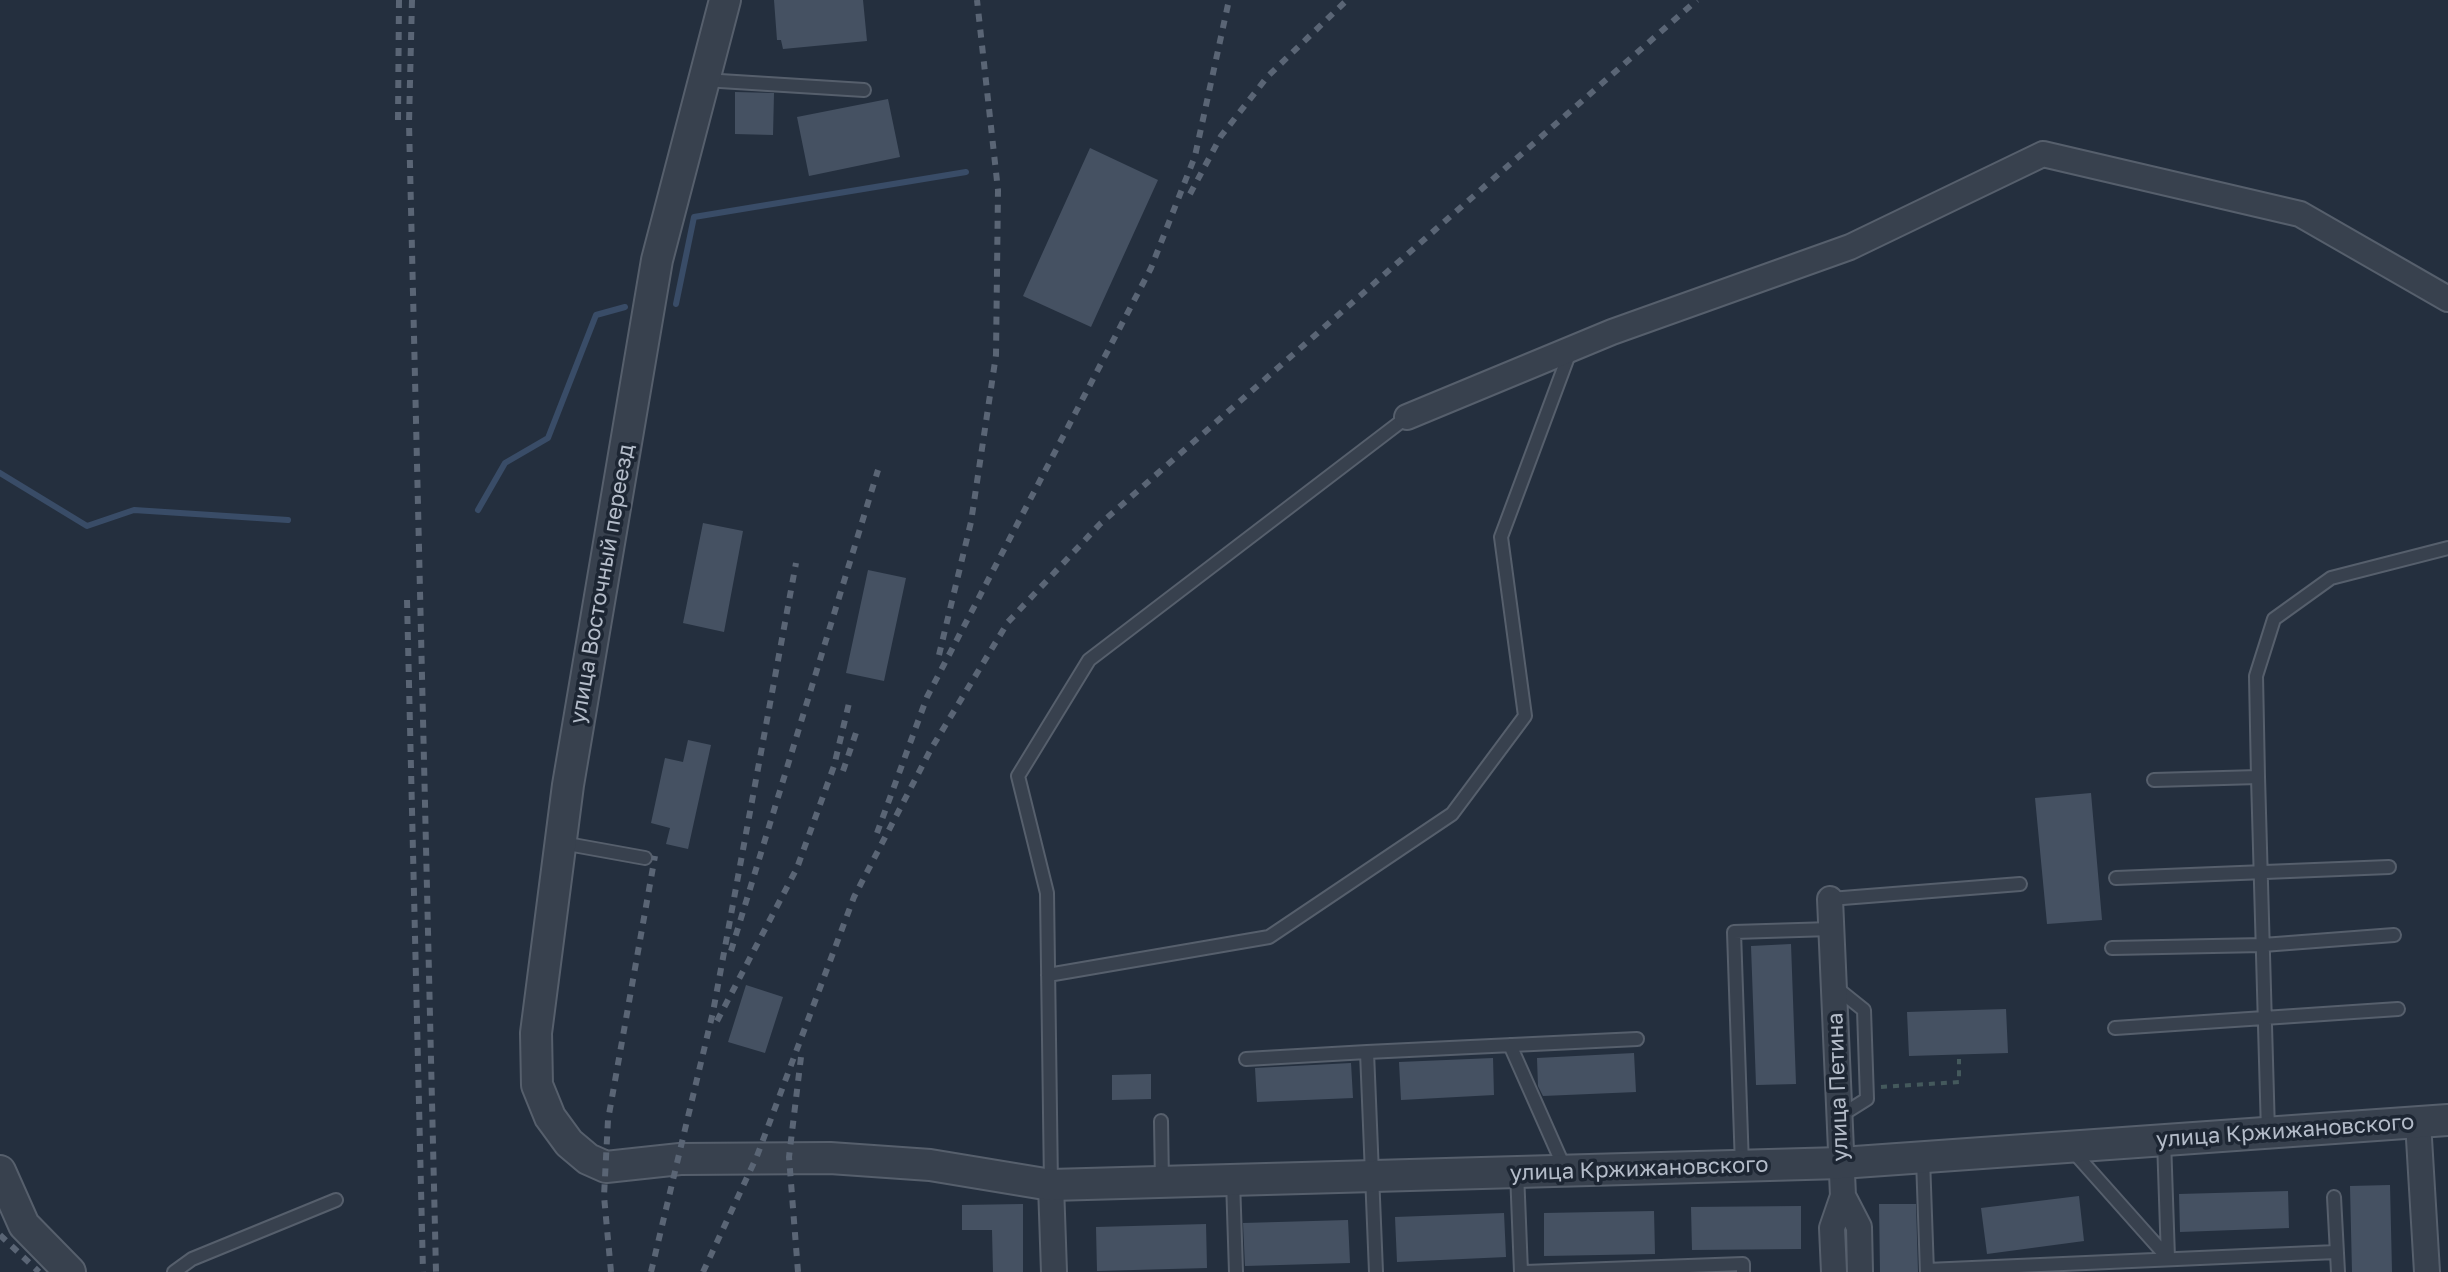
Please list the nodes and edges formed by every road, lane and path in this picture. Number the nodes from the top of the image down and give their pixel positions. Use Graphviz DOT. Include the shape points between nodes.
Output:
graph roads {
  1 [pos="725,0"];
  2 [pos="704,80"];
  3 [pos="864,90"];
  4 [pos="2448,299"];
  5 [pos="1571,349"];
  6 [pos="1407,417"];
  7 [pos="2448,548"];
  8 [pos="2258,777"];
  9 [pos="2154,780"];
  10 [pos="559,843"];
  11 [pos="645,858"];
  12 [pos="2389,867"];
  13 [pos="2262,872"];
  14 [pos="2116,878"];
  15 [pos="2020,884"];
  16 [pos="1830,899"];
  17 [pos="1831,929"];
  18 [pos="2394,935"];
  19 [pos="2263,945"];
  20 [pos="2112,948"];
  21 [pos="1048,975"];
  22 [pos="1834,986"];
  23 [pos="2398,1009"];
  24 [pos="2265,1018"];
  25 [pos="2115,1028"];
  26 [pos="1637,1039"];
  27 [pos="1510,1045"];
  28 [pos="1367,1052"];
  29 [pos="1246,1059"];
  30 [pos="1959,1059"];
  31 [pos="1867,1088"];
  32 [pos="1840,1116"];
  33 [pos="2448,1120"];
  34 [pos="1161,1121"];
  35 [pos="2418,1122"];
  36 [pos="2268,1132"];
  37 [pos="2164,1140"];
  38 [pos="2068,1146"];
  39 [pos="1923,1157"];
  40 [pos="588,1159"];
  41 [pos="1841,1163"];
  42 [pos="1742,1166"];
  43 [pos="0,1171"];
  44 [pos="1517,1172"];
  45 [pos="1566,1172"];
  46 [pos="1372,1177"];
  47 [pos="1233,1180"];
  48 [pos="1162,1182"];
  49 [pos="1051,1185"];
  50 [pos="1843,1196"];
  51 [pos="2334,1197"];
  52 [pos="336,1200"];
  53 [pos="2336,1252"];
  54 [pos="2168,1258"];
  55 [pos="1977,1269"];
  56 [pos="1927,1271"];
  57 [pos="70,1272"];
  58 [pos="174,1272"];
  59 [pos="1054,1272"];
  60 [pos="1236,1272"];
  61 [pos="1376,1272"];
  62 [pos="1523,1272"];
  63 [pos="1743,1272"];
  64 [pos="1834,1272"];
  65 [pos="1860,1272"];
  66 [pos="2338,1272"];
  67 [pos="2427,1272"];
  1 -- 2 [label="street, улица Восточный переезд"];
  2 -- 3 [label="lane"];
  2 -- 10 [label="street, улица Восточный переезд" via="657,260"];
  4 -- 5 [label="street" via="2300,214 2043,154 1850,247"];
  5 -- 6 [label="street"];
  5 -- 21 [label="lane" via="1501,537 1525,716 1452,814 1269,937"];
  6 -- 21 [label="lane" via="1089,660 1018,776 1047,893"];
  7 -- 8 [label="lane" via="2331,578 2274,619 2256,676"];
  8 -- 9 [label="lane"];
  8 -- 13 [label="lane"];
  10 -- 11 [label="lane"];
  10 -- 40 [label="street, улица Восточный переезд" via="536,1033 537,1085 550,1117"];
  12 -- 13 [label="lane"];
  13 -- 14 [label="lane"];
  13 -- 19 [label="lane"];
  15 -- 16 [label="lane"];
  16 -- 17 [label="street, улица Петина"];
  17 -- 22 [label="street, улица Петина"];
  17 -- 42 [label="lane" via="1734,932"];
  18 -- 19 [label="lane"];
  19 -- 20 [label="lane"];
  19 -- 24 [label="lane"];
  21 -- 49 [label="lane"];
  22 -- 31 [label="lane" via="1864,1010"];
  22 -- 32 [label="street, улица Петина"];
  23 -- 24 [label="lane"];
  24 -- 25 [label="lane"];
  24 -- 36 [label="lane"];
  26 -- 27 [label="lane"];
  27 -- 28 [label="lane"];
  27 -- 45 [label="lane"];
  28 -- 29 [label="lane"];
  28 -- 46 [label="lane"];
  30 -- 31 [label="path" via="1959,1082"];
  31 -- 32 [label="lane" via="1867,1099"];
  32 -- 41 [label="street, улица Петина"];
  33 -- 35 [label="street, улица Кржижановского"];
  34 -- 48 [label="lane"];
  35 -- 36 [label="street, улица Кржижановского"];
  35 -- 67 [label="street"];
  36 -- 37 [label="street, улица Кржижановского"];
  37 -- 38 [label="street, улица Кржижановского"];
  37 -- 54 [label="lane"];
  38 -- 39 [label="street, улица Кржижановского"];
  38 -- 54 [label="lane"];
  39 -- 41 [label="street, улица Кржижановского"];
  39 -- 56 [label="lane"];
  40 -- 49 [label="street, улица Кржижановского" via="606,1167 680,1159 830,1158 930,1165"];
  41 -- 42 [label="street, улица Кржижановского"];
  41 -- 50 [label="street, улица Петина"];
  42 -- 45 [label="street, улица Кржижановского"];
  43 -- 57 [label="street" via="24,1225"];
  44 -- 45 [label="street, улица Кржижановского"];
  44 -- 46 [label="street, улица Кржижановского"];
  44 -- 62 [label="lane"];
  46 -- 47 [label="street, улица Кржижановского"];
  46 -- 61 [label="lane"];
  47 -- 48 [label="street, улица Кржижановского"];
  47 -- 60 [label="lane"];
  48 -- 49 [label="street, улица Кржижановского"];
  49 -- 59 [label="street"];
  50 -- 64 [label="street" via="1832,1228"];
  50 -- 65 [label="street, улица Петина" via="1859,1227"];
  51 -- 53 [label="lane"];
  52 -- 58 [label="lane" via="192,1259"];
  53 -- 54 [label="lane"];
  53 -- 66 [label="lane"];
  54 -- 55 [label="lane"];
  55 -- 56 [label="lane"];
  62 -- 63 [label="lane" via="1743,1264"];
}
